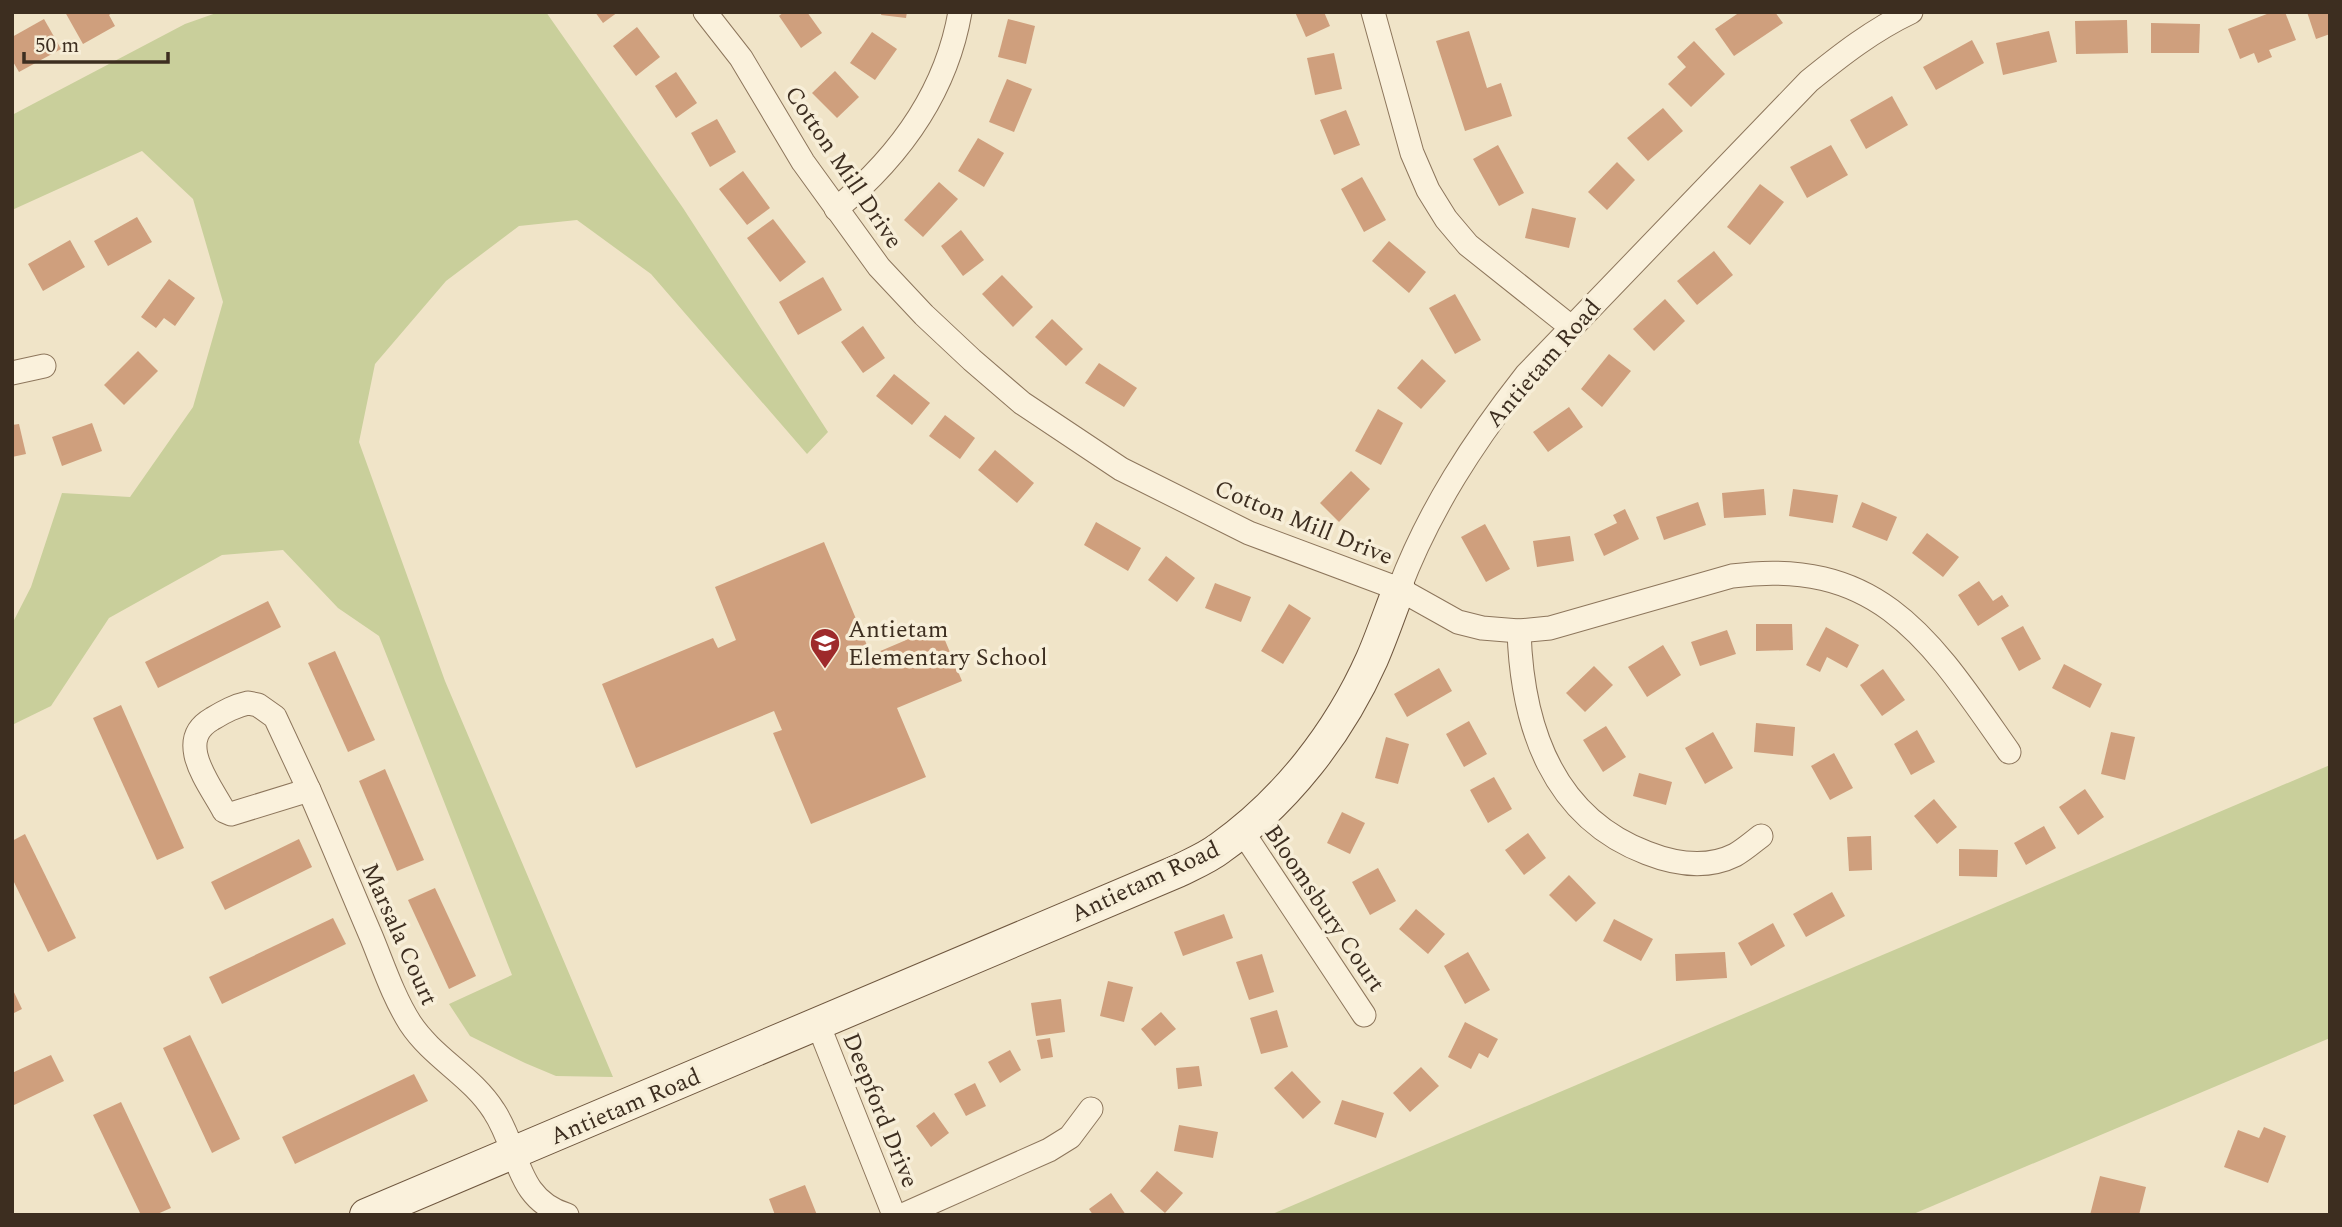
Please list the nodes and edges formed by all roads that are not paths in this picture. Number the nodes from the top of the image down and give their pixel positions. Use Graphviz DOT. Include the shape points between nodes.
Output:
graph roads {
  1 [pos="705,12"];
  2 [pos="960,12"];
  3 [pos="1373,12"];
  4 [pos="1911,12"];
  5 [pos="836,209"];
  6 [pos="1571,327"];
  7 [pos="44,366"];
  8 [pos="12,373"];
  9 [pos="1399,589"];
  10 [pos="1519,631"];
  11 [pos="2009,752"];
  12 [pos="309,790"];
  13 [pos="1242,831"];
  14 [pos="1761,836"];
  15 [pos="1364,1015"];
  16 [pos="818,1024"];
  17 [pos="1091,1109"];
  18 [pos="514,1153"];
  19 [pos="372,1214"];
  20 [pos="567,1215"];
  21 [pos="894,1215"];
  22 [pos="903,1215"];
  1 -- 5 [label="street, Cotton Mill Drive" via="741,58"];
  2 -- 5 [label="street" via="932,99 884,164"];
  3 -- 6 [label="street" via="1412,153 1428,190 1468,245"];
  4 -- 6 [label="street, Antietam Road" via="1849,48 1809,81"];
  5 -- 9 [label="street, Cotton Mill Drive" via="879,267 924,315 1022,402 1076,441 1121,469 1249,533"];
  6 -- 9 [label="street, Antietam Road" via="1526,375 1457,470"];
  7 -- 8 [label="street"];
  9 -- 10 [label="street, Cotton Mill Drive" via="1458,622"];
  9 -- 13 [label="street, Antietam Road" via="1347,708 1299,775"];
  10 -- 11 [label="street, Cotton Mill Drive" via="1574,623 1732,576 1771,572 1821,577 1866,594 1914,629 1953,673"];
  10 -- 14 [label="street" via="1524,695 1534,730 1565,794 1586,815 1635,848 1685,864 1735,855"];
  12 -- 12 [label="street, Marsala Court" via="268,710 248,703 234,706 200,726 195,738 197,761 224,811 237,813"];
  12 -- 18 [label="street, Marsala Court" via="403,1011 428,1045 483,1094"];
  13 -- 15 [label="street, Bloomsbury Court"];
  13 -- 16 [label="street, Antietam Road" via="1178,871"];
  16 -- 18 [label="street, Antietam Road"];
  16 -- 21 [label="street, Deepford Drive"];
  17 -- 22 [label="street" via="1070,1137 1049,1150"];
  18 -- 19 [label="street, Antietam Road"];
  18 -- 20 [label="street, Marsala Court" via="522,1179 533,1194"];
}
